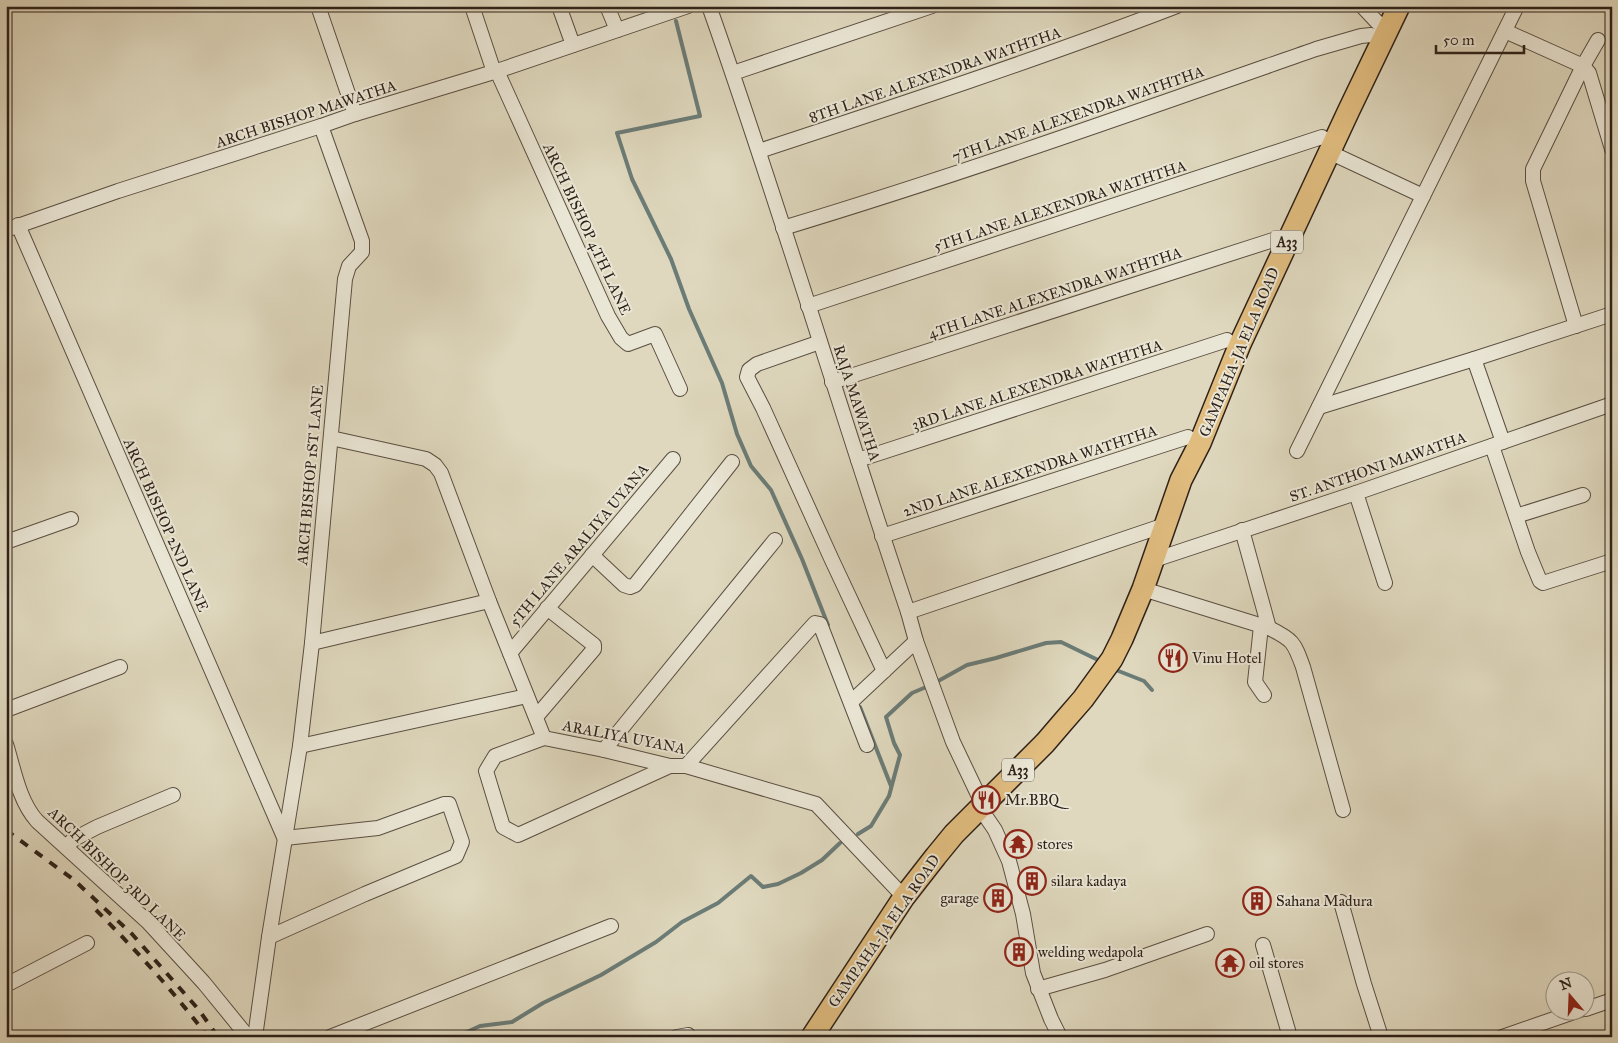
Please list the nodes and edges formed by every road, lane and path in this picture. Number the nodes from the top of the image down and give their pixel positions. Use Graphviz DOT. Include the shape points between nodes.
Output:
graph roads {
  1 [pos="318,6"];
  2 [pos="472,6"];
  3 [pos="559,6"];
  4 [pos="607,6"];
  5 [pos="688,6"];
  6 [pos="709,6"];
  7 [pos="932,6"];
  8 [pos="1177,6"];
  9 [pos="1362,6"];
  10 [pos="1399,6"];
  11 [pos="1517,6"];
  12 [pos="1381,26"];
  13 [pos="617,30"];
  14 [pos="1505,31"];
  15 [pos="1598,40"];
  16 [pos="573,45"];
  17 [pos="1583,66"];
  18 [pos="496,72"];
  19 [pos="733,73"];
  20 [pos="355,114"];
  21 [pos="322,126"];
  22 [pos="1325,145"];
  23 [pos="1612,149"];
  24 [pos="759,151"];
  25 [pos="1424,196"];
  26 [pos="12,227"];
  27 [pos="783,228"];
  28 [pos="1281,240"];
  29 [pos="808,306"];
  30 [pos="1612,314"];
  31 [pos="1576,326"];
  32 [pos="1227,340"];
  33 [pos="820,342"];
  34 [pos="1474,359"];
  35 [pos="832,382"];
  36 [pos="680,389"];
  37 [pos="1612,404"];
  38 [pos="1319,406"];
  39 [pos="1188,436"];
  40 [pos="331,438"];
  41 [pos="1497,444"];
  42 [pos="1297,451"];
  43 [pos="672,459"];
  44 [pos="858,460"];
  45 [pos="732,462"];
  46 [pos="1181,480"];
  47 [pos="1356,493"];
  48 [pos="1583,495"];
  49 [pos="1516,516"];
  50 [pos="70,518"];
  51 [pos="1165,525"];
  52 [pos="1242,530"];
  53 [pos="882,536"];
  54 [pos="775,540"];
  55 [pos="6,542"];
  56 [pos="592,555"];
  57 [pos="1154,560"];
  58 [pos="1612,560"];
  59 [pos="1386,583"];
  60 [pos="1143,589"];
  61 [pos="489,601"];
  62 [pos="547,608"];
  63 [pos="908,612"];
  64 [pos="1265,627"];
  65 [pos="916,641"];
  66 [pos="312,643"];
  67 [pos="510,653"];
  68 [pos="120,667"];
  69 [pos="884,671"];
  70 [pos="1264,695"];
  71 [pos="527,696"];
  72 [pos="851,702"];
  73 [pos="6,710"];
  74 [pos="536,717"];
  75 [pos="544,738"];
  76 [pos="6,744"];
  77 [pos="867,744"];
  78 [pos="300,746"];
  79 [pos="604,750"];
  80 [pos="670,766"];
  81 [pos="686,766"];
  82 [pos="173,795"];
  83 [pos="981,806"];
  84 [pos="1343,810"];
  85 [pos="285,838"];
  86 [pos="66,848"];
  87 [pos="904,898"];
  88 [pos="1341,902"];
  89 [pos="611,926"];
  90 [pos="1207,934"];
  91 [pos="269,936"];
  92 [pos="87,943"];
  93 [pos="1263,945"];
  94 [pos="6,984"];
  95 [pos="1038,989"];
  96 [pos="1612,1000"];
  97 [pos="1596,1006"];
  98 [pos="1556,1020"];
  99 [pos="1523,1034"];
  100 [pos="248,1037"];
  101 [pos="255,1037"];
  102 [pos="330,1037"];
  103 [pos="677,1037"];
  104 [pos="689,1037"];
  105 [pos="812,1037"];
  106 [pos="1060,1037"];
  107 [pos="1290,1037"];
  108 [pos="1381,1037"];
  109 [pos="1502,1037"];
  1 -- 20 [label="street"];
  2 -- 18 [label="street"];
  3 -- 16 [label="street"];
  4 -- 13 [label="street"];
  5 -- 13 [label="street, ARCH BISHOP MAWATHA"];
  6 -- 19 [label="street, RAJA MAWATHA"];
  7 -- 19 [label="street"];
  8 -- 24 [label="street, 8TH LANE ALEXENDRA WATHTHA" via="969,82"];
  9 -- 12 [label="street"];
  10 -- 12 [label="highway, GAMPAHA-JA ELA ROAD / A33"];
  11 -- 14 [label="street"];
  12 -- 22 [label="highway, GAMPAHA-JA ELA ROAD / A33"];
  12 -- 27 [label="street, 7TH LANE ALEXENDRA WATHTHA" via="1361,36 1007,156"];
  13 -- 16 [label="street, ARCH BISHOP MAWATHA"];
  14 -- 17 [label="street"];
  14 -- 25 [label="street"];
  15 -- 17 [label="street"];
  16 -- 18 [label="street, ARCH BISHOP MAWATHA"];
  17 -- 23 [label="street"];
  17 -- 31 [label="street" via="1533,169 1533,181"];
  18 -- 20 [label="street, ARCH BISHOP MAWATHA"];
  18 -- 36 [label="street, ARCH BISHOP 4TH LANE" via="612,323 628,344 655,334"];
  19 -- 24 [label="street, RAJA MAWATHA"];
  20 -- 21 [label="street, ARCH BISHOP MAWATHA"];
  21 -- 26 [label="street, ARCH BISHOP MAWATHA"];
  21 -- 40 [label="street, ARCH BISHOP 1ST LANE" via="362,241 362,252 349,266 345,279"];
  22 -- 25 [label="street"];
  22 -- 28 [label="highway, GAMPAHA-JA ELA ROAD / A33"];
  22 -- 29 [label="street, 5TH LANE ALEXENDRA WATHTHA"];
  24 -- 27 [label="street, RAJA MAWATHA"];
  25 -- 38 [label="street"];
  26 -- 85 [label="street, ARCH BISHOP 2ND LANE"];
  27 -- 29 [label="street, RAJA MAWATHA"];
  28 -- 32 [label="highway, GAMPAHA-JA ELA ROAD / A33"];
  28 -- 35 [label="street, 4TH LANE ALEXENDRA WATHTHA"];
  28 -- 46 [label="highway, GAMPAHA-JA ELA ROAD / A33" via="1200,443"];
  29 -- 33 [label="street, RAJA MAWATHA"];
  30 -- 31 [label="street"];
  31 -- 34 [label="street"];
  32 -- 39 [label="highway, GAMPAHA-JA ELA ROAD / A33"];
  32 -- 44 [label="street, 3RD LANE ALEXENDRA WATHTHA"];
  33 -- 35 [label="street, RAJA MAWATHA"];
  33 -- 69 [label="street" via="757,364 746,377"];
  34 -- 38 [label="street"];
  34 -- 41 [label="street"];
  35 -- 44 [label="street, RAJA MAWATHA"];
  37 -- 41 [label="street, ST. ANTHONI MAWATHA"];
  38 -- 42 [label="street"];
  39 -- 46 [label="highway, GAMPAHA-JA ELA ROAD / A33"];
  39 -- 53 [label="street, 2ND LANE ALEXENDRA WATHTHA"];
  40 -- 61 [label="street, ARALIYA UYANA" via="426,460 435,465 441,473"];
  40 -- 66 [label="street, ARCH BISHOP 1ST LANE"];
  41 -- 47 [label="street, ST. ANTHONI MAWATHA"];
  41 -- 49 [label="street"];
  43 -- 56 [label="street, 5TH LANE ARALIYA UYANA"];
  44 -- 53 [label="street, RAJA MAWATHA"];
  45 -- 56 [label="street" via="635,585 624,586"];
  46 -- 51 [label="highway, GAMPAHA-JA ELA ROAD / A33"];
  47 -- 52 [label="street, ST. ANTHONI MAWATHA"];
  47 -- 59 [label="street"];
  48 -- 49 [label="street"];
  49 -- 58 [label="street" via="1543,583"];
  50 -- 55 [label="street"];
  51 -- 57 [label="highway, GAMPAHA-JA ELA ROAD / A33"];
  51 -- 63 [label="street"];
  52 -- 57 [label="street, ST. ANTHONI MAWATHA"];
  52 -- 64 [label="street"];
  53 -- 63 [label="street, RAJA MAWATHA"];
  54 -- 79 [label="street"];
  56 -- 62 [label="street, 5TH LANE ARALIYA UYANA"];
  57 -- 60 [label="highway, GAMPAHA-JA ELA ROAD / A33"];
  60 -- 64 [label="street"];
  60 -- 83 [label="highway, GAMPAHA-JA ELA ROAD / A33" via="1112,659 1083,699 1045,743"];
  61 -- 66 [label="street"];
  61 -- 67 [label="street, ARALIYA UYANA"];
  62 -- 67 [label="street, 5TH LANE ARALIYA UYANA"];
  62 -- 74 [label="street" via="594,645 594,650"];
  63 -- 65 [label="street, RAJA MAWATHA"];
  64 -- 70 [label="street" via="1255,682"];
  64 -- 84 [label="street" via="1283,635 1296,646"];
  65 -- 69 [label="street"];
  65 -- 83 [label="street, RAJA MAWATHA" via="952,742"];
  66 -- 78 [label="street, ARCH BISHOP 1ST LANE"];
  67 -- 71 [label="street, ARALIYA UYANA"];
  68 -- 73 [label="street"];
  69 -- 72 [label="street"];
  71 -- 74 [label="street, ARALIYA UYANA"];
  71 -- 78 [label="street"];
  72 -- 77 [label="street"];
  72 -- 81 [label="street" via="820,624 815,623"];
  74 -- 75 [label="street, ARALIYA UYANA"];
  75 -- 79 [label="street, ARALIYA UYANA"];
  75 -- 80 [label="street" via="495,756 486,771 503,828 518,835"];
  76 -- 86 [label="street, ARCH BISHOP 3RD LANE" via="29,812"];
  78 -- 85 [label="street, ARCH BISHOP 1ST LANE"];
  79 -- 80 [label="street, ARALIYA UYANA"];
  80 -- 81 [label="street, ARALIYA UYANA"];
  81 -- 87 [label="street, ARALIYA UYANA" via="816,804"];
  82 -- 86 [label="street" via="97,827 74,839"];
  83 -- 87 [label="highway, GAMPAHA-JA ELA ROAD / A33" via="954,834"];
  83 -- 95 [label="street, RAJA MAWATHA" via="1009,861"];
  85 -- 91 [label="street, ARCH BISHOP 1ST LANE"];
  85 -- 91 [label="street" via="378,828 449,804 462,842 456,856"];
  86 -- 100 [label="street, ARCH BISHOP 3RD LANE" via="148,922"];
  87 -- 105 [label="highway, GAMPAHA-JA ELA ROAD / A33"];
  88 -- 108 [label="street"];
  89 -- 102 [label="street"];
  90 -- 95 [label="street" via="1105,970"];
  91 -- 101 [label="street, ARCH BISHOP 1ST LANE"];
  92 -- 94 [label="street"];
  93 -- 107 [label="street"];
  95 -- 106 [label="street, RAJA MAWATHA"];
  96 -- 97 [label="street"];
  98 -- 99 [label="street"];
  99 -- 109 [label="street"];
  103 -- 104 [label="street"];
}
